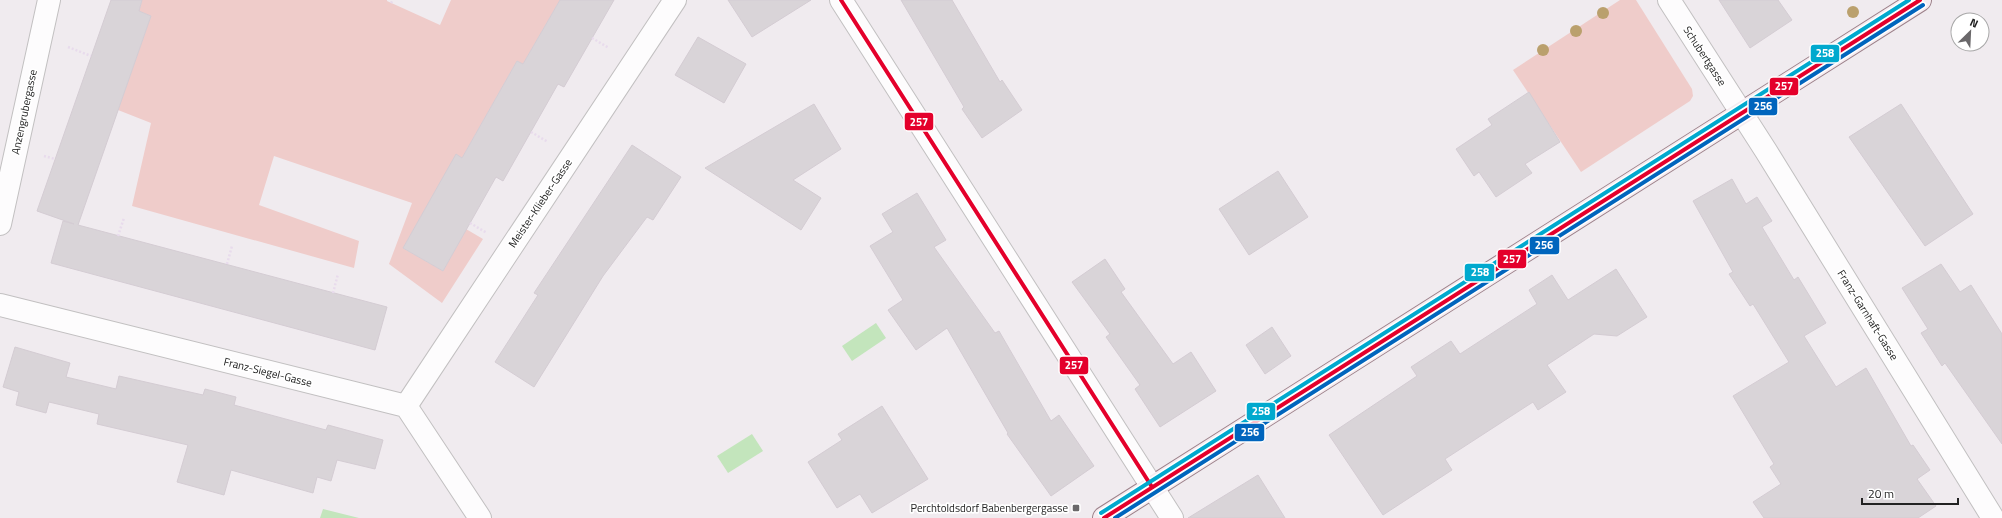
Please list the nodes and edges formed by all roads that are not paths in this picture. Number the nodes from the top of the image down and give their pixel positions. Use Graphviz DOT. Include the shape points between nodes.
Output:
graph roads {
  1 [pos="49,0"];
  2 [pos="675,0"];
  3 [pos="841,0"];
  4 [pos="1669,0"];
  5 [pos="1920,0"];
  6 [pos="1741,113"];
  7 [pos="0,224"];
  8 [pos="0,305"];
  9 [pos="406,406"];
  10 [pos="1152,486"];
  11 [pos="480,518"];
  12 [pos="1104,518"];
  13 [pos="1172,518"];
  14 [pos="1993,518"];
  1 -- 7 [label="street, Anzengrubergasse"];
  2 -- 9 [label="street, Meister-Klieber-Gasse"];
  3 -- 10 [label="street"];
  4 -- 6 [label="street, Schubertgasse"];
  5 -- 6 [label="main road"];
  6 -- 10 [label="main road"];
  6 -- 14 [label="street, Franz-Garnhaft-Gasse"];
  8 -- 9 [label="street, Franz-Siegel-Gasse"];
  9 -- 11 [label="street"];
  10 -- 12 [label="main road"];
  10 -- 13 [label="street"];
}
